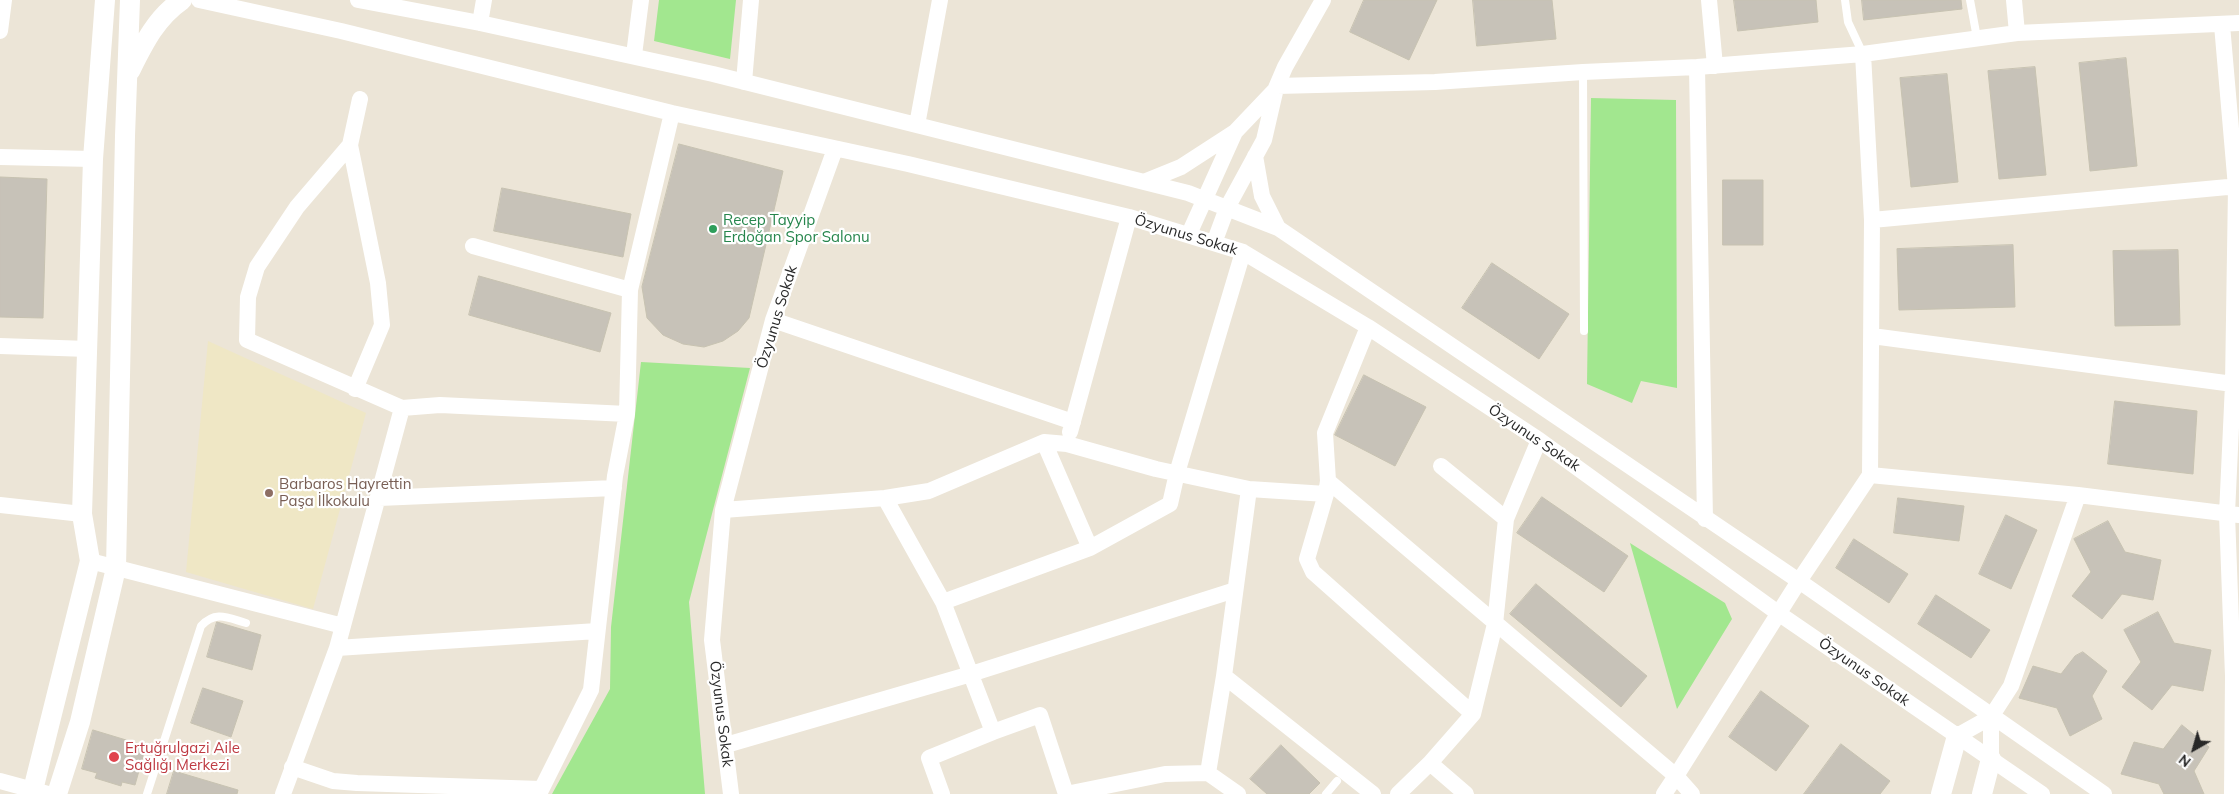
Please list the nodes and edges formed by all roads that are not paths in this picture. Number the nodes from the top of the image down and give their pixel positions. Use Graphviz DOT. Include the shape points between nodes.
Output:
graph roads {
  1 [pos="4,0"];
  2 [pos="105,0"];
  3 [pos="130,0"];
  4 [pos="182,0"];
  5 [pos="199,0"];
  6 [pos="358,0"];
  7 [pos="484,0"];
  8 [pos="640,0"];
  9 [pos="751,0"];
  10 [pos="940,0"];
  11 [pos="1323,0"];
  12 [pos="1709,0"];
  13 [pos="1845,0"];
  14 [pos="1970,0"];
  15 [pos="2014,0"];
  16 [pos="480,23"];
  17 [pos="2239,23"];
  18 [pos="2222,25"];
  19 [pos="0,31"];
  20 [pos="2017,33"];
  21 [pos="1977,38"];
  22 [pos="1863,54"];
  23 [pos="634,55"];
  24 [pos="1715,66"];
  25 [pos="1697,67"];
  26 [pos="1583,72"];
  27 [pos="127,77"];
  28 [pos="744,82"];
  29 [pos="1277,87"];
  30 [pos="360,98"];
  31 [pos="672,113"];
  32 [pos="917,126"];
  33 [pos="1235,132"];
  34 [pos="350,145"];
  35 [pos="835,149"];
  36 [pos="1255,156"];
  37 [pos="0,157"];
  38 [pos="93,159"];
  39 [pos="1144,182"];
  40 [pos="2237,186"];
  41 [pos="1204,199"];
  42 [pos="1227,208"];
  43 [pos="1129,217"];
  44 [pos="1872,220"];
  45 [pos="1278,228"];
  46 [pos="1189,234"];
  47 [pos="1214,243"];
  48 [pos="473,246"];
  49 [pos="1243,252"];
  50 [pos="630,290"];
  51 [pos="773,320"];
  52 [pos="1368,327"];
  53 [pos="1584,331"];
  54 [pos="1872,336"];
  55 [pos="0,346"];
  56 [pos="88,349"];
  57 [pos="2233,384"];
  58 [pos="355,388"];
  59 [pos="402,408"];
  60 [pos="627,414"];
  61 [pos="1073,422"];
  62 [pos="1539,440"];
  63 [pos="1044,442"];
  64 [pos="1067,444"];
  65 [pos="1441,466"];
  66 [pos="1177,473"];
  67 [pos="1870,475"];
  68 [pos="614,488"];
  69 [pos="1327,488"];
  70 [pos="1249,489"];
  71 [pos="2078,494"];
  72 [pos="378,498"];
  73 [pos="885,498"];
  74 [pos="0,505"];
  75 [pos="723,510"];
  76 [pos="82,514"];
  77 [pos="2233,514"];
  78 [pos="1506,519"];
  79 [pos="1705,519"];
  80 [pos="1090,548"];
  81 [pos="90,561"];
  82 [pos="116,568"];
  83 [pos="1799,581"];
  84 [pos="1236,590"];
  85 [pos="943,602"];
  86 [pos="1778,613"];
  87 [pos="246,623"];
  88 [pos="1495,624"];
  89 [pos="343,626"];
  90 [pos="597,631"];
  91 [pos="337,648"];
  92 [pos="971,674"];
  93 [pos="1224,676"];
  94 [pos="2236,677"];
  95 [pos="1473,714"];
  96 [pos="1991,717"];
  97 [pos="993,732"];
  98 [pos="1957,736"];
  99 [pos="726,745"];
  100 [pos="1991,759"];
  101 [pos="1430,763"];
  102 [pos="292,767"];
  103 [pos="1208,773"];
  104 [pos="1676,776"];
  105 [pos="0,781"];
  106 [pos="1337,781"];
  107 [pos="417,790"];
  108 [pos="540,791"];
  109 [pos="1231,792"];
  110 [pos="38,793"];
  111 [pos="57,794"];
  112 [pos="147,794"];
  113 [pos="283,794"];
  114 [pos="731,794"];
  115 [pos="942,794"];
  116 [pos="1326,794"];
  117 [pos="1373,794"];
  118 [pos="1398,794"];
  119 [pos="1466,794"];
  120 [pos="1664,794"];
  121 [pos="1692,794"];
  122 [pos="1941,794"];
  123 [pos="1982,794"];
  124 [pos="2042,794"];
  125 [pos="2104,794"];
  126 [pos="2232,794"];
  1 -- 19 [label="street"];
  2 -- 38 [label="street"];
  3 -- 27 [label="street"];
  4 -- 27 [label="street" via="168,10 151,30"];
  5 -- 31 [label="street" via="341,30"];
  6 -- 16 [label="street"];
  7 -- 16 [label="street"];
  8 -- 23 [label="street"];
  9 -- 28 [label="street"];
  10 -- 32 [label="street"];
  11 -- 29 [label="street"];
  12 -- 24 [label="street"];
  13 -- 22 [label="lane" via="1848,22"];
  14 -- 21 [label="lane"];
  15 -- 20 [label="street"];
  16 -- 23 [label="street"];
  17 -- 18 [label="street"];
  18 -- 20 [label="street"];
  18 -- 40 [label="street"];
  20 -- 21 [label="street"];
  21 -- 22 [label="street"];
  22 -- 24 [label="street"];
  22 -- 44 [label="street"];
  23 -- 28 [label="street"];
  24 -- 25 [label="street"];
  25 -- 26 [label="street"];
  25 -- 79 [label="street"];
  26 -- 29 [label="street" via="1435,82"];
  26 -- 53 [label="lane"];
  27 -- 82 [label="street"];
  28 -- 32 [label="street"];
  29 -- 33 [label="street"];
  29 -- 36 [label="street" via="1264,140"];
  30 -- 34 [label="street"];
  31 -- 35 [label="street"];
  31 -- 50 [label="street"];
  32 -- 39 [label="street"];
  33 -- 39 [label="street" via="1181,167"];
  33 -- 41 [label="street"];
  34 -- 58 [label="street" via="378,284 382,325"];
  34 -- 58 [label="street" via="297,206 257,267 248,297 247,340"];
  35 -- 43 [label="street, Özyunus Sokak"];
  35 -- 51 [label="street, Özyunus Sokak"];
  36 -- 42 [label="street"];
  36 -- 45 [label="street" via="1262,196"];
  37 -- 38 [label="street"];
  38 -- 56 [label="street"];
  39 -- 41 [label="street"];
  40 -- 44 [label="street"];
  40 -- 57 [label="street"];
  41 -- 42 [label="street"];
  41 -- 46 [label="street"];
  42 -- 45 [label="street"];
  42 -- 47 [label="street"];
  43 -- 46 [label="street, Özyunus Sokak"];
  43 -- 61 [label="street"];
  44 -- 54 [label="street"];
  45 -- 79 [label="street"];
  46 -- 47 [label="street, Özyunus Sokak"];
  47 -- 49 [label="street, Özyunus Sokak"];
  48 -- 50 [label="street"];
  49 -- 52 [label="street, Özyunus Sokak"];
  49 -- 66 [label="street"];
  50 -- 60 [label="street"];
  51 -- 61 [label="street"];
  51 -- 75 [label="street, Özyunus Sokak"];
  52 -- 62 [label="street, Özyunus Sokak"];
  52 -- 69 [label="street" via="1325,433"];
  54 -- 57 [label="street"];
  54 -- 67 [label="street"];
  55 -- 56 [label="street"];
  56 -- 76 [label="street"];
  57 -- 77 [label="street"];
  58 -- 59 [label="street"];
  59 -- 60 [label="street" via="440,405"];
  59 -- 72 [label="street"];
  60 -- 68 [label="street"];
  61 -- 64 [label="street"];
  62 -- 78 [label="street"];
  62 -- 86 [label="street, Özyunus Sokak"];
  63 -- 64 [label="street"];
  63 -- 73 [label="street" via="929,491"];
  63 -- 80 [label="street"];
  64 -- 66 [label="street"];
  65 -- 78 [label="street"];
  66 -- 70 [label="street"];
  66 -- 80 [label="street" via="1170,504"];
  67 -- 71 [label="street"];
  67 -- 83 [label="street"];
  68 -- 72 [label="street"];
  68 -- 90 [label="street"];
  69 -- 70 [label="street"];
  69 -- 88 [label="street"];
  69 -- 95 [label="street" via="1307,559 1314,572"];
  70 -- 84 [label="street"];
  71 -- 77 [label="street"];
  71 -- 96 [label="street" via="2011,686"];
  72 -- 89 [label="street"];
  73 -- 75 [label="street"];
  73 -- 85 [label="street"];
  74 -- 76 [label="street"];
  75 -- 99 [label="street, Özyunus Sokak" via="712,640"];
  76 -- 81 [label="street"];
  77 -- 94 [label="street"];
  78 -- 88 [label="street"];
  79 -- 83 [label="street"];
  80 -- 85 [label="street"];
  81 -- 82 [label="street"];
  81 -- 110 [label="street"];
  82 -- 89 [label="street"];
  82 -- 111 [label="street" via="80,722"];
  83 -- 86 [label="street"];
  83 -- 96 [label="street"];
  84 -- 92 [label="street"];
  84 -- 93 [label="street"];
  85 -- 92 [label="street"];
  86 -- 98 [label="street, Özyunus Sokak"];
  86 -- 104 [label="street"];
  87 -- 112 [label="lane" via="218,615 201,626"];
  88 -- 95 [label="street"];
  88 -- 104 [label="street"];
  89 -- 91 [label="street"];
  90 -- 91 [label="street"];
  90 -- 108 [label="street" via="591,690"];
  91 -- 102 [label="street"];
  92 -- 97 [label="street"];
  92 -- 99 [label="street"];
  93 -- 103 [label="street"];
  93 -- 117 [label="street"];
  94 -- 126 [label="street"];
  95 -- 101 [label="street"];
  96 -- 98 [label="street"];
  96 -- 100 [label="street"];
  96 -- 125 [label="street"];
  97 -- 103 [label="street" via="1040,715 1066,794 1166,774"];
  97 -- 115 [label="street" via="929,758"];
  98 -- 100 [label="street, Özyunus Sokak"];
  98 -- 122 [label="street"];
  99 -- 114 [label="street, Özyunus Sokak"];
  100 -- 123 [label="street"];
  100 -- 124 [label="street, Özyunus Sokak"];
  101 -- 118 [label="street"];
  101 -- 119 [label="street"];
  102 -- 107 [label="street" via="333,781"];
  102 -- 113 [label="street"];
  103 -- 109 [label="street"];
  104 -- 120 [label="street"];
  104 -- 121 [label="street"];
  105 -- 110 [label="street"];
  106 -- 116 [label="lane"];
  107 -- 108 [label="street"];
}
